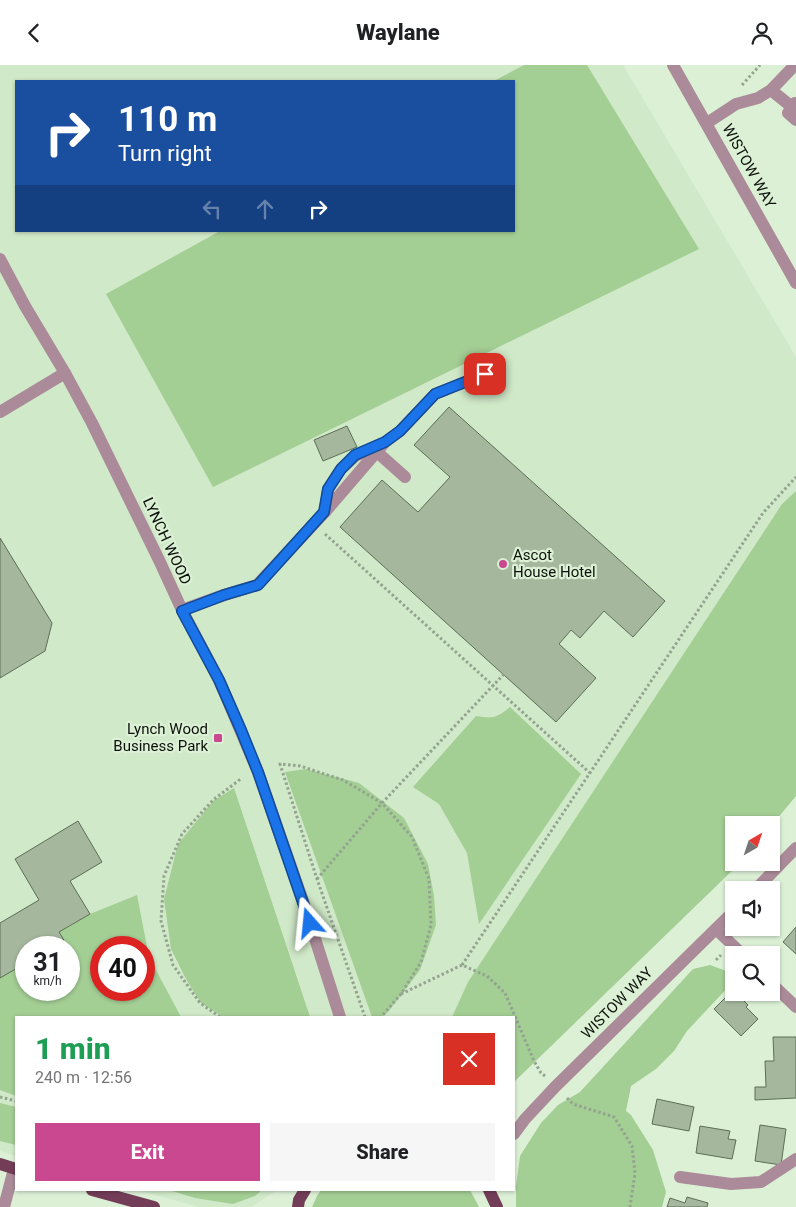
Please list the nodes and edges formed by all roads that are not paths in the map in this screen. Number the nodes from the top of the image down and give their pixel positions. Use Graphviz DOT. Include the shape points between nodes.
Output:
graph roads {
  1 [pos="673,65"];
  2 [pos="795,65"];
  3 [pos="771,90"];
  4 [pos="795,110"];
  5 [pos="707,123"];
  6 [pos="0,259"];
  7 [pos="796,283"];
  8 [pos="65,373"];
  9 [pos="485,374"];
  10 [pos="0,412"];
  11 [pos="381,447"];
  12 [pos="405,477"];
  13 [pos="182,611"];
  14 [pos="796,848"];
  15 [pos="764,881"];
  16 [pos="725,920"];
  17 [pos="716,929"];
  18 [pos="734,946"];
  19 [pos="780,992"];
  20 [pos="796,1007"];
  21 [pos="340,1016"];
  22 [pos="519,1121"];
  23 [pos="795,1161"];
  24 [pos="0,1165"];
  25 [pos="15,1169"];
  26 [pos="680,1177"];
  27 [pos="96,1191"];
  28 [pos="489,1191"];
  29 [pos="4,1207"];
  30 [pos="154,1207"];
  31 [pos="497,1207"];
  1 -- 5 [label="street, WISTOW WAY"];
  2 -- 3 [label="street"];
  3 -- 4 [label="street"];
  3 -- 5 [label="street" via="758,98 736,104"];
  5 -- 7 [label="street, WISTOW WAY"];
  6 -- 8 [label="street, LYNCH WOOD"];
  8 -- 10 [label="street"];
  8 -- 13 [label="street, LYNCH WOOD"];
  9 -- 11 [label="street" via="435,394"];
  11 -- 12 [label="street"];
  11 -- 13 [label="street" via="258,585"];
  13 -- 21 [label="street, LYNCH WOOD" via="219,680 258,772"];
  14 -- 15 [label="street"];
  16 -- 17 [label="street, WISTOW WAY"];
  17 -- 18 [label="street"];
  17 -- 22 [label="street, WISTOW WAY"];
  19 -- 20 [label="street"];
  23 -- 26 [label="street" via="761,1182 731,1185"];
  24 -- 25 [label="main road"];
  25 -- 29 [label="street"];
  27 -- 30 [label="main road"];
  28 -- 31 [label="main road"];
}
